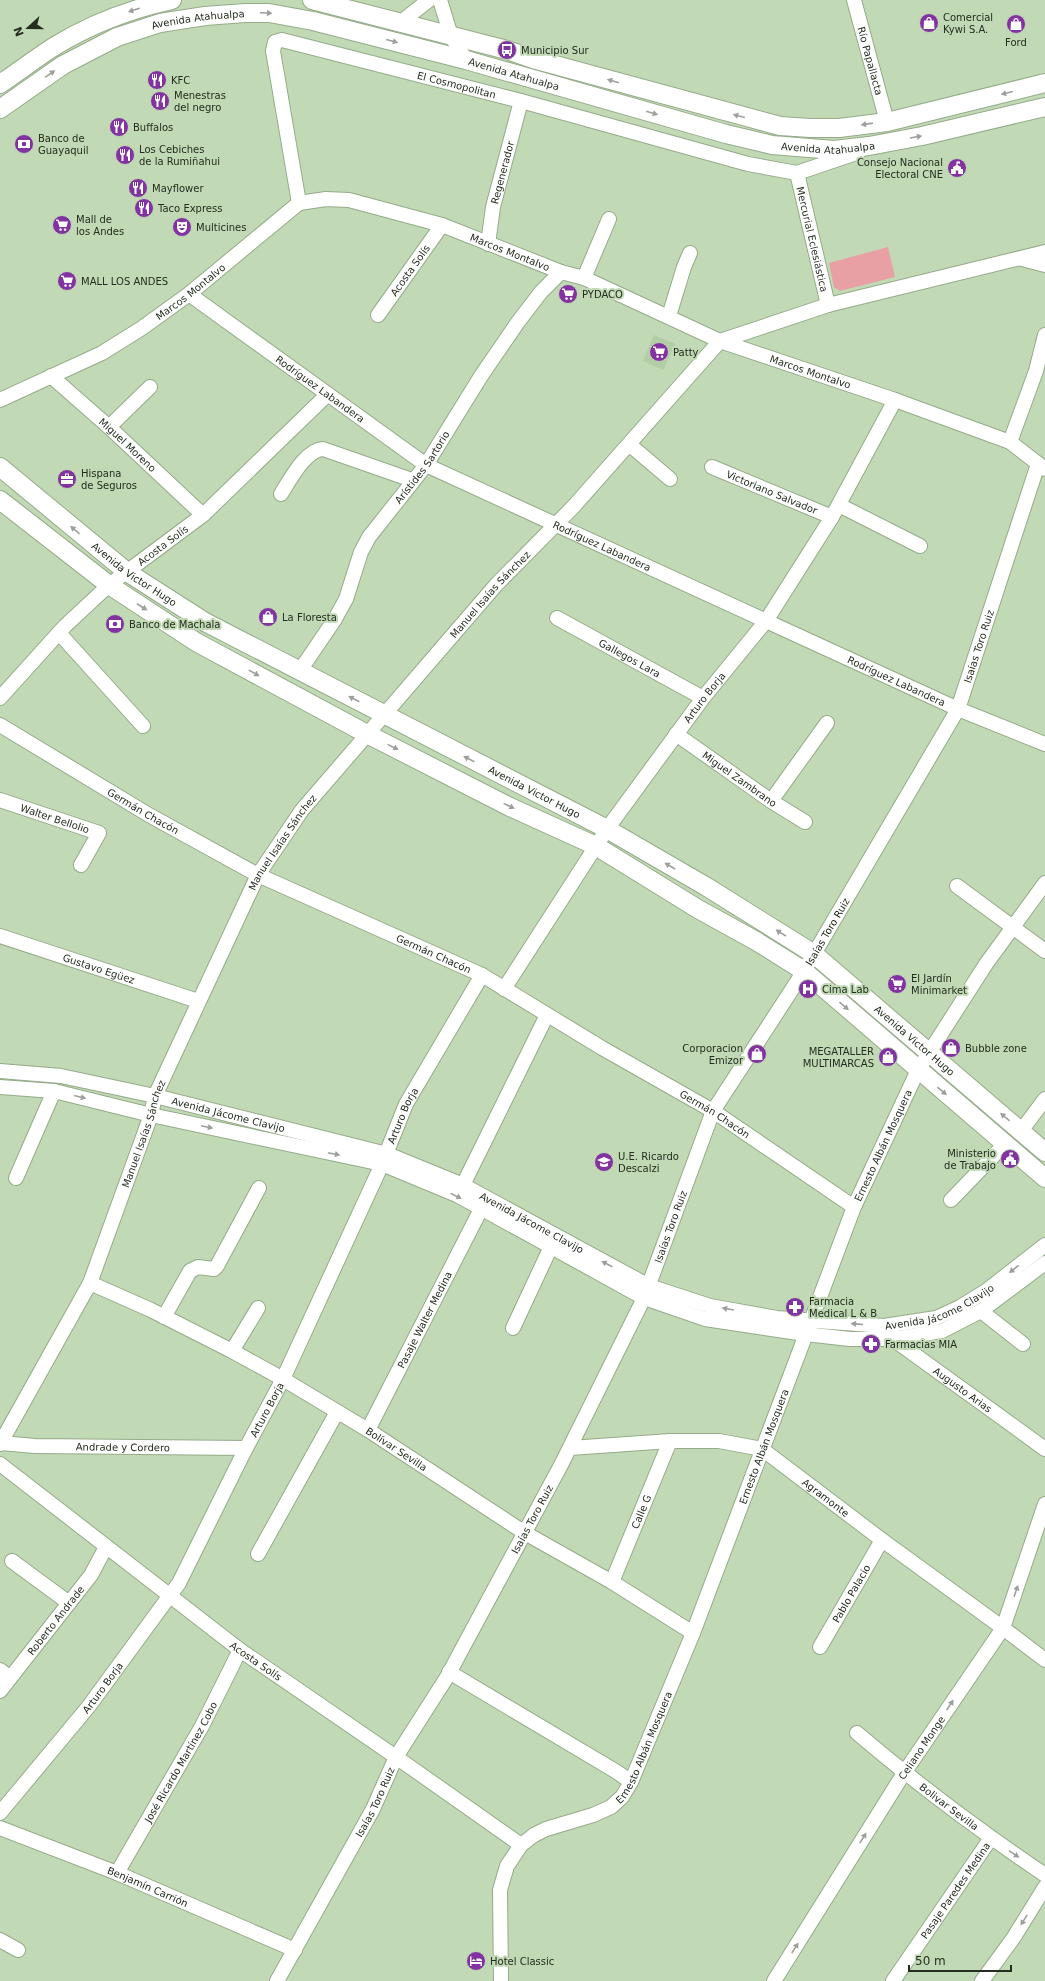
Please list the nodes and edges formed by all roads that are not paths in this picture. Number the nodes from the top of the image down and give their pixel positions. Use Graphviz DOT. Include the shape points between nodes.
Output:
graph roads {
  1 [pos="172,0"];
  2 [pos="312,0"];
  3 [pos="429,0"];
  4 [pos="440,0"];
  5 [pos="854,0"];
  6 [pos="401,22"];
  7 [pos="451,36"];
  8 [pos="466,60"];
  9 [pos="1045,83"];
  10 [pos="0,84"];
  11 [pos="521,101"];
  12 [pos="1045,107"];
  13 [pos="0,110"];
  14 [pos="887,122"];
  15 [pos="869,146"];
  16 [pos="797,173"];
  17 [pos="299,203"];
  18 [pos="609,219"];
  19 [pos="442,225"];
  20 [pos="488,244"];
  21 [pos="1045,252"];
  22 [pos="690,253"];
  23 [pos="1018,258"];
  24 [pos="1045,265"];
  25 [pos="561,272"];
  26 [pos="584,278"];
  27 [pos="189,294"];
  28 [pos="828,305"];
  29 [pos="378,315"];
  30 [pos="669,316"];
  31 [pos="1045,335"];
  32 [pos="720,341"];
  33 [pos="1041,373"];
  34 [pos="51,376"];
  35 [pos="150,386"];
  36 [pos="328,394"];
  37 [pos="0,400"];
  38 [pos="895,400"];
  39 [pos="109,427"];
  40 [pos="1010,442"];
  41 [pos="630,445"];
  42 [pos="426,465"];
  43 [pos="0,467"];
  44 [pos="712,467"];
  45 [pos="1041,467"];
  46 [pos="670,479"];
  47 [pos="412,480"];
  48 [pos="281,494"];
  49 [pos="0,500"];
  50 [pos="839,504"];
  51 [pos="203,515"];
  52 [pos="832,517"];
  53 [pos="556,524"];
  54 [pos="920,546"];
  55 [pos="127,572"];
  56 [pos="109,585"];
  57 [pos="557,618"];
  58 [pos="766,621"];
  59 [pos="59,633"];
  60 [pos="299,672"];
  61 [pos="0,698"];
  62 [pos="703,698"];
  63 [pos="958,709"];
  64 [pos="384,714"];
  65 [pos="827,723"];
  66 [pos="0,725"];
  67 [pos="143,726"];
  68 [pos="367,734"];
  69 [pos="676,734"];
  70 [pos="1045,744"];
  71 [pos="0,800"];
  72 [pos="771,801"];
  73 [pos="806,822"];
  74 [pos="607,829"];
  75 [pos="596,846"];
  76 [pos="81,865"];
  77 [pos="258,875"];
  78 [pos="1045,883"];
  79 [pos="957,886"];
  80 [pos="1013,928"];
  81 [pos="0,936"];
  82 [pos="1045,951"];
  83 [pos="814,954"];
  84 [pos="804,971"];
  85 [pos="482,975"];
  86 [pos="504,989"];
  87 [pos="198,1001"];
  88 [pos="548,1015"];
  89 [pos="929,1054"];
  90 [pos="918,1070"];
  91 [pos="0,1071"];
  92 [pos="0,1087"];
  93 [pos="54,1091"];
  94 [pos="155,1096"];
  95 [pos="1045,1099"];
  96 [pos="713,1111"];
  97 [pos="151,1115"];
  98 [pos="1021,1131"];
  99 [pos="1005,1144"];
  100 [pos="1045,1152"];
  101 [pos="384,1159"];
  102 [pos="16,1178"];
  103 [pos="1045,1178"];
  104 [pos="463,1185"];
  105 [pos="259,1188"];
  106 [pos="951,1200"];
  107 [pos="854,1207"];
  108 [pos="481,1209"];
  109 [pos="554,1241"];
  110 [pos="1045,1245"];
  111 [pos="1045,1263"];
  112 [pos="90,1283"];
  113 [pos="646,1292"];
  114 [pos="258,1308"];
  115 [pos="981,1311"];
  116 [pos="164,1318"];
  117 [pos="811,1320"];
  118 [pos="884,1326"];
  119 [pos="513,1328"];
  120 [pos="805,1334"];
  121 [pos="893,1339"];
  122 [pos="1023,1344"];
  123 [pos="232,1351"];
  124 [pos="283,1379"];
  125 [pos="337,1412"];
  126 [pos="368,1430"];
  127 [pos="670,1441"];
  128 [pos="0,1443"];
  129 [pos="246,1448"];
  130 [pos="570,1448"];
  131 [pos="762,1449"];
  132 [pos="1045,1450"];
  133 [pos="0,1464"];
  134 [pos="1045,1504"];
  135 [pos="525,1533"];
  136 [pos="882,1540"];
  137 [pos="106,1547"];
  138 [pos="258,1554"];
  139 [pos="12,1561"];
  140 [pos="612,1582"];
  141 [pos="170,1597"];
  142 [pos="69,1604"];
  143 [pos="1003,1628"];
  144 [pos="693,1633"];
  145 [pos="820,1647"];
  146 [pos="240,1650"];
  147 [pos="1045,1660"];
  148 [pos="449,1672"];
  149 [pos="5,1674"];
  150 [pos="0,1691"];
  151 [pos="857,1733"];
  152 [pos="396,1756"];
  153 [pos="904,1773"];
  154 [pos="631,1782"];
  155 [pos="0,1813"];
  156 [pos="0,1828"];
  157 [pos="990,1838"];
  158 [pos="521,1845"];
  159 [pos="117,1873"];
  160 [pos="1045,1875"];
  161 [pos="1045,1887"];
  162 [pos="0,1940"];
  163 [pos="18,1950"];
  164 [pos="295,1950"];
  165 [pos="277,1981"];
  166 [pos="501,1981"];
  167 [pos="774,1981"];
  168 [pos="893,1981"];
  169 [pos="982,1981"];
  1 -- 10 [label="main road, Avenida Atahualpa, one-way" via="100,22 56,46"];
  2 -- 6 [label="main road, Avenida Atahualpa"];
  3 -- 6 [label="street"];
  4 -- 7 [label="street"];
  5 -- 14 [label="street, Río Papallacta"];
  6 -- 7 [label="main road, Avenida Atahualpa"];
  7 -- 8 [label="street"];
  14 -- 7 [label="main road, Avenida Atahualpa, one-way" via="839,128 780,126"];
  13 -- 8 [label="main road, Avenida Atahualpa, one-way" via="63,65 117,37 160,23 205,16 279,14"];
  8 -- 15 [label="main road, Avenida Atahualpa, one-way" via="772,145 834,150"];
  9 -- 14 [label="main road, Avenida Atahualpa, one-way"];
  11 -- 16 [label="street, El Cosmopolitan" via="748,164"];
  11 -- 17 [label="street, El Cosmopolitan" via="282,40 275,42 273,50"];
  11 -- 20 [label="street, Regenerador" via="493,207"];
  15 -- 12 [label="main road, Avenida Atahualpa, one-way"];
  15 -- 16 [label="street" via="859,152"];
  16 -- 28 [label="street, Mercurial Eclesiástica"];
  17 -- 19 [label="street, Marcos Montalvo" via="326,199 349,200"];
  17 -- 27 [label="street, Marcos Montalvo"];
  18 -- 26 [label="street"];
  19 -- 20 [label="street, Marcos Montalvo"];
  19 -- 29 [label="street, Acosta Solís"];
  20 -- 25 [label="street, Marcos Montalvo"];
  21 -- 23 [label="street"];
  22 -- 30 [label="street"];
  23 -- 24 [label="street"];
  23 -- 28 [label="street"];
  25 -- 26 [label="street, Marcos Montalvo"];
  25 -- 42 [label="street, Arístides Sartorio" via="541,292 518,322"];
  26 -- 30 [label="street, Marcos Montalvo"];
  27 -- 34 [label="street, Marcos Montalvo" via="102,353"];
  27 -- 36 [label="street, Rodríguez Labandera"];
  28 -- 32 [label="street"];
  30 -- 32 [label="street, Marcos Montalvo"];
  31 -- 33 [label="street"];
  32 -- 38 [label="street, Marcos Montalvo"];
  32 -- 41 [label="street, Manuel Isaías Sánchez"];
  33 -- 40 [label="street"];
  34 -- 37 [label="street, Marcos Montalvo"];
  34 -- 39 [label="street, Miguel Moreno"];
  35 -- 39 [label="street"];
  36 -- 42 [label="street, Rodríguez Labandera"];
  36 -- 51 [label="street, Acosta Solís"];
  38 -- 40 [label="street, Marcos Montalvo"];
  38 -- 50 [label="street, Arturo Borja"];
  39 -- 51 [label="street, Miguel Moreno"];
  40 -- 45 [label="street, Marcos Montalvo"];
  41 -- 46 [label="street"];
  41 -- 53 [label="street, Manuel Isaías Sánchez"];
  42 -- 47 [label="street, Arístides Sartorio"];
  42 -- 53 [label="street, Rodríguez Labandera"];
  55 -- 43 [label="main road, Avenida Victor Hugo, one-way"];
  44 -- 52 [label="street, Victoriano Salvador"];
  45 -- 63 [label="street, Isaías Toro Ruiz"];
  47 -- 48 [label="street" via="318,450 307,456"];
  47 -- 60 [label="street, Arístides Sartorio" via="369,537 361,552 346,599"];
  49 -- 56 [label="main road, Avenida Victor Hugo"];
  50 -- 52 [label="street, Arturo Borja"];
  50 -- 54 [label="street"];
  51 -- 55 [label="street, Acosta Solís"];
  52 -- 58 [label="street, Arturo Borja"];
  53 -- 58 [label="street, Rodríguez Labandera"];
  53 -- 64 [label="street, Manuel Isaías Sánchez" via="496,585"];
  55 -- 56 [label="street, Acosta Solís"];
  55 -- 60 [label="main road, Avenida Victor Hugo" via="205,622"];
  56 -- 59 [label="street, Acosta Solís"];
  56 -- 68 [label="main road, Avenida Victor Hugo, one-way" via="196,642"];
  57 -- 62 [label="street, Gallegos Lara"];
  58 -- 62 [label="street, Arturo Borja"];
  58 -- 63 [label="street, Rodríguez Labandera"];
  59 -- 61 [label="street, Acosta Solís"];
  59 -- 67 [label="street"];
  64 -- 60 [label="main road, Avenida Victor Hugo, one-way"];
  62 -- 69 [label="street, Arturo Borja"];
  63 -- 70 [label="street, Rodríguez Labandera"];
  63 -- 83 [label="street, Isaías Toro Ruiz"];
  64 -- 68 [label="street, Manuel Isaías Sánchez"];
  74 -- 64 [label="main road, Avenida Victor Hugo, one-way"];
  65 -- 72 [label="street"];
  66 -- 77 [label="street, Germán Chacón" via="149,815"];
  68 -- 75 [label="main road, Avenida Victor Hugo, one-way" via="510,807"];
  68 -- 77 [label="street, Manuel Isaías Sánchez" via="302,810"];
  69 -- 72 [label="street, Miguel Zambrano"];
  69 -- 74 [label="street, Arturo Borja"];
  71 -- 76 [label="street, Walter Bellolio" via="99,833"];
  72 -- 73 [label="street, Miguel Zambrano"];
  74 -- 75 [label="street, Arturo Borja"];
  83 -- 74 [label="main road, Avenida Victor Hugo, one-way" via="707,887"];
  75 -- 84 [label="main road, Avenida Victor Hugo"];
  75 -- 86 [label="street, Arturo Borja"];
  77 -- 85 [label="street, Germán Chacón"];
  77 -- 87 [label="street, Manuel Isaías Sánchez"];
  78 -- 80 [label="street, Ernesto Albán Mosquera"];
  79 -- 80 [label="street"];
  80 -- 82 [label="street"];
  80 -- 89 [label="street, Ernesto Albán Mosquera" via="986,964"];
  81 -- 87 [label="street, Gustavo Egüez"];
  83 -- 84 [label="street, Isaías Toro Ruiz"];
  83 -- 89 [label="main road, Avenida Victor Hugo"];
  84 -- 90 [label="main road, Avenida Victor Hugo, one-way"];
  84 -- 96 [label="street, Isaías Toro Ruiz"];
  85 -- 86 [label="street, Germán Chacón"];
  85 -- 101 [label="street, Arturo Borja" via="406,1104"];
  86 -- 88 [label="street, Germán Chacón"];
  87 -- 94 [label="street, Manuel Isaías Sánchez"];
  88 -- 96 [label="street, Germán Chacón"];
  88 -- 104 [label="street"];
  89 -- 90 [label="street, Ernesto Albán Mosquera"];
  98 -- 89 [label="main road, Avenida Victor Hugo, one-way"];
  90 -- 99 [label="main road, Avenida Victor Hugo, one-way"];
  90 -- 107 [label="street, Ernesto Albán Mosquera"];
  91 -- 94 [label="street, Avenida Jácome Clavijo" via="61,1076"];
  92 -- 93 [label="street, Avenida Jácome Clavijo"];
  93 -- 97 [label="street, Avenida Jácome Clavijo, one-way"];
  93 -- 102 [label="street"];
  94 -- 97 [label="street, Manuel Isaías Sánchez"];
  94 -- 101 [label="street, Avenida Jácome Clavijo"];
  95 -- 98 [label="street"];
  96 -- 107 [label="street, Germán Chacón"];
  96 -- 113 [label="street, Isaías Toro Ruiz"];
  97 -- 101 [label="street, Avenida Jácome Clavijo, one-way"];
  97 -- 112 [label="street, Manuel Isaías Sánchez"];
  98 -- 100 [label="main road, Avenida Victor Hugo"];
  99 -- 103 [label="main road, Avenida Victor Hugo"];
  99 -- 106 [label="street"];
  101 -- 104 [label="street, Avenida Jácome Clavijo"];
  101 -- 108 [label="street, Avenida Jácome Clavijo, one-way"];
  101 -- 124 [label="street, Arturo Borja"];
  104 -- 109 [label="street, Avenida Jácome Clavijo" via="534,1222"];
  105 -- 116 [label="street" via="217,1266 198,1267 190,1271"];
  107 -- 117 [label="street, Ernesto Albán Mosquera"];
  108 -- 109 [label="street, Avenida Jácome Clavijo"];
  108 -- 126 [label="street, Pasaje Walter Medina"];
  109 -- 113 [label="street, Avenida Jácome Clavijo"];
  109 -- 119 [label="street"];
  110 -- 118 [label="street, Avenida Jácome Clavijo, one-way" via="986,1291 960,1307 936,1318"];
  111 -- 115 [label="street, Avenida Jácome Clavijo"];
  112 -- 116 [label="street, Bolívar Sevilla"];
  112 -- 128 [label="street, Manuel Isaías Sánchez"];
  117 -- 113 [label="street, Avenida Jácome Clavijo, one-way" via="777,1318"];
  113 -- 120 [label="street, Avenida Jácome Clavijo" via="705,1319"];
  113 -- 130 [label="street, Isaías Toro Ruiz"];
  114 -- 123 [label="street"];
  115 -- 121 [label="street, Avenida Jácome Clavijo" via="942,1332"];
  115 -- 122 [label="street"];
  116 -- 123 [label="street, Bolívar Sevilla"];
  118 -- 117 [label="street, Avenida Jácome Clavijo, one-way"];
  117 -- 120 [label="street, Ernesto Albán Mosquera"];
  118 -- 121 [label="street, Augusto Arias"];
  120 -- 121 [label="street, Avenida Jácome Clavijo" via="850,1339"];
  120 -- 131 [label="street, Ernesto Albán Mosquera"];
  121 -- 132 [label="street, Augusto Arias"];
  123 -- 124 [label="street, Bolívar Sevilla"];
  124 -- 125 [label="street, Bolívar Sevilla"];
  124 -- 129 [label="street, Arturo Borja"];
  125 -- 126 [label="street, Bolívar Sevilla"];
  125 -- 138 [label="street"];
  126 -- 135 [label="street, Bolívar Sevilla"];
  127 -- 130 [label="street, Agramonte"];
  127 -- 131 [label="street, Agramonte" via="719,1441"];
  127 -- 140 [label="street, Calle G"];
  128 -- 129 [label="street, Andrade y Cordero" via="35,1446"];
  129 -- 141 [label="street, Arturo Borja"];
  130 -- 135 [label="street, Isaías Toro Ruiz"];
  131 -- 136 [label="street, Agramonte"];
  131 -- 144 [label="street, Ernesto Albán Mosquera"];
  133 -- 137 [label="street, Acosta Solís"];
  143 -- 134 [label="street, Celiano Monge, one-way"];
  135 -- 140 [label="street, Bolívar Sevilla"];
  135 -- 148 [label="street, Isaías Toro Ruiz"];
  136 -- 143 [label="street, Agramonte"];
  136 -- 145 [label="street, Pablo Palacio"];
  137 -- 141 [label="street, Acosta Solís"];
  137 -- 142 [label="street, Roberto Andrade" via="91,1575"];
  139 -- 142 [label="street"];
  140 -- 144 [label="street, Bolívar Sevilla"];
  141 -- 146 [label="street, Acosta Solís"];
  141 -- 155 [label="street, Arturo Borja" via="84,1712"];
  142 -- 149 [label="street, Roberto Andrade"];
  143 -- 147 [label="street, Agramonte"];
  153 -- 143 [label="street, Celiano Monge, one-way"];
  144 -- 154 [label="street, Ernesto Albán Mosquera"];
  146 -- 152 [label="street, Acosta Solís"];
  146 -- 159 [label="street, José Ricardo Martínez Cobo" via="202,1726"];
  148 -- 152 [label="street, Isaías Toro Ruiz"];
  148 -- 154 [label="street"];
  149 -- 150 [label="street, Roberto Andrade"];
  151 -- 153 [label="street, Bolivar Sevilla"];
  152 -- 158 [label="street, Acosta Solís"];
  152 -- 164 [label="street, Isaías Toro Ruiz" via="373,1809"];
  153 -- 157 [label="street, Bolivar Sevilla"];
  167 -- 153 [label="street, Celiano Monge, one-way"];
  154 -- 158 [label="street, Ernesto Albán Mosquera" via="622,1797 611,1807 546,1829"];
  156 -- 159 [label="street, Benjamín Carrión"];
  157 -- 160 [label="street, Bolivar Sevilla, one-way"];
  157 -- 168 [label="street, Pasaje Paredes Medina"];
  158 -- 166 [label="street, Ernesto Albán Mosquera" via="507,1866 500,1890"];
  159 -- 164 [label="street, Benjamín Carrión"];
  161 -- 169 [label="street, one-way"];
  162 -- 163 [label="street"];
  164 -- 165 [label="street, Isaías Toro Ruiz"];
}
